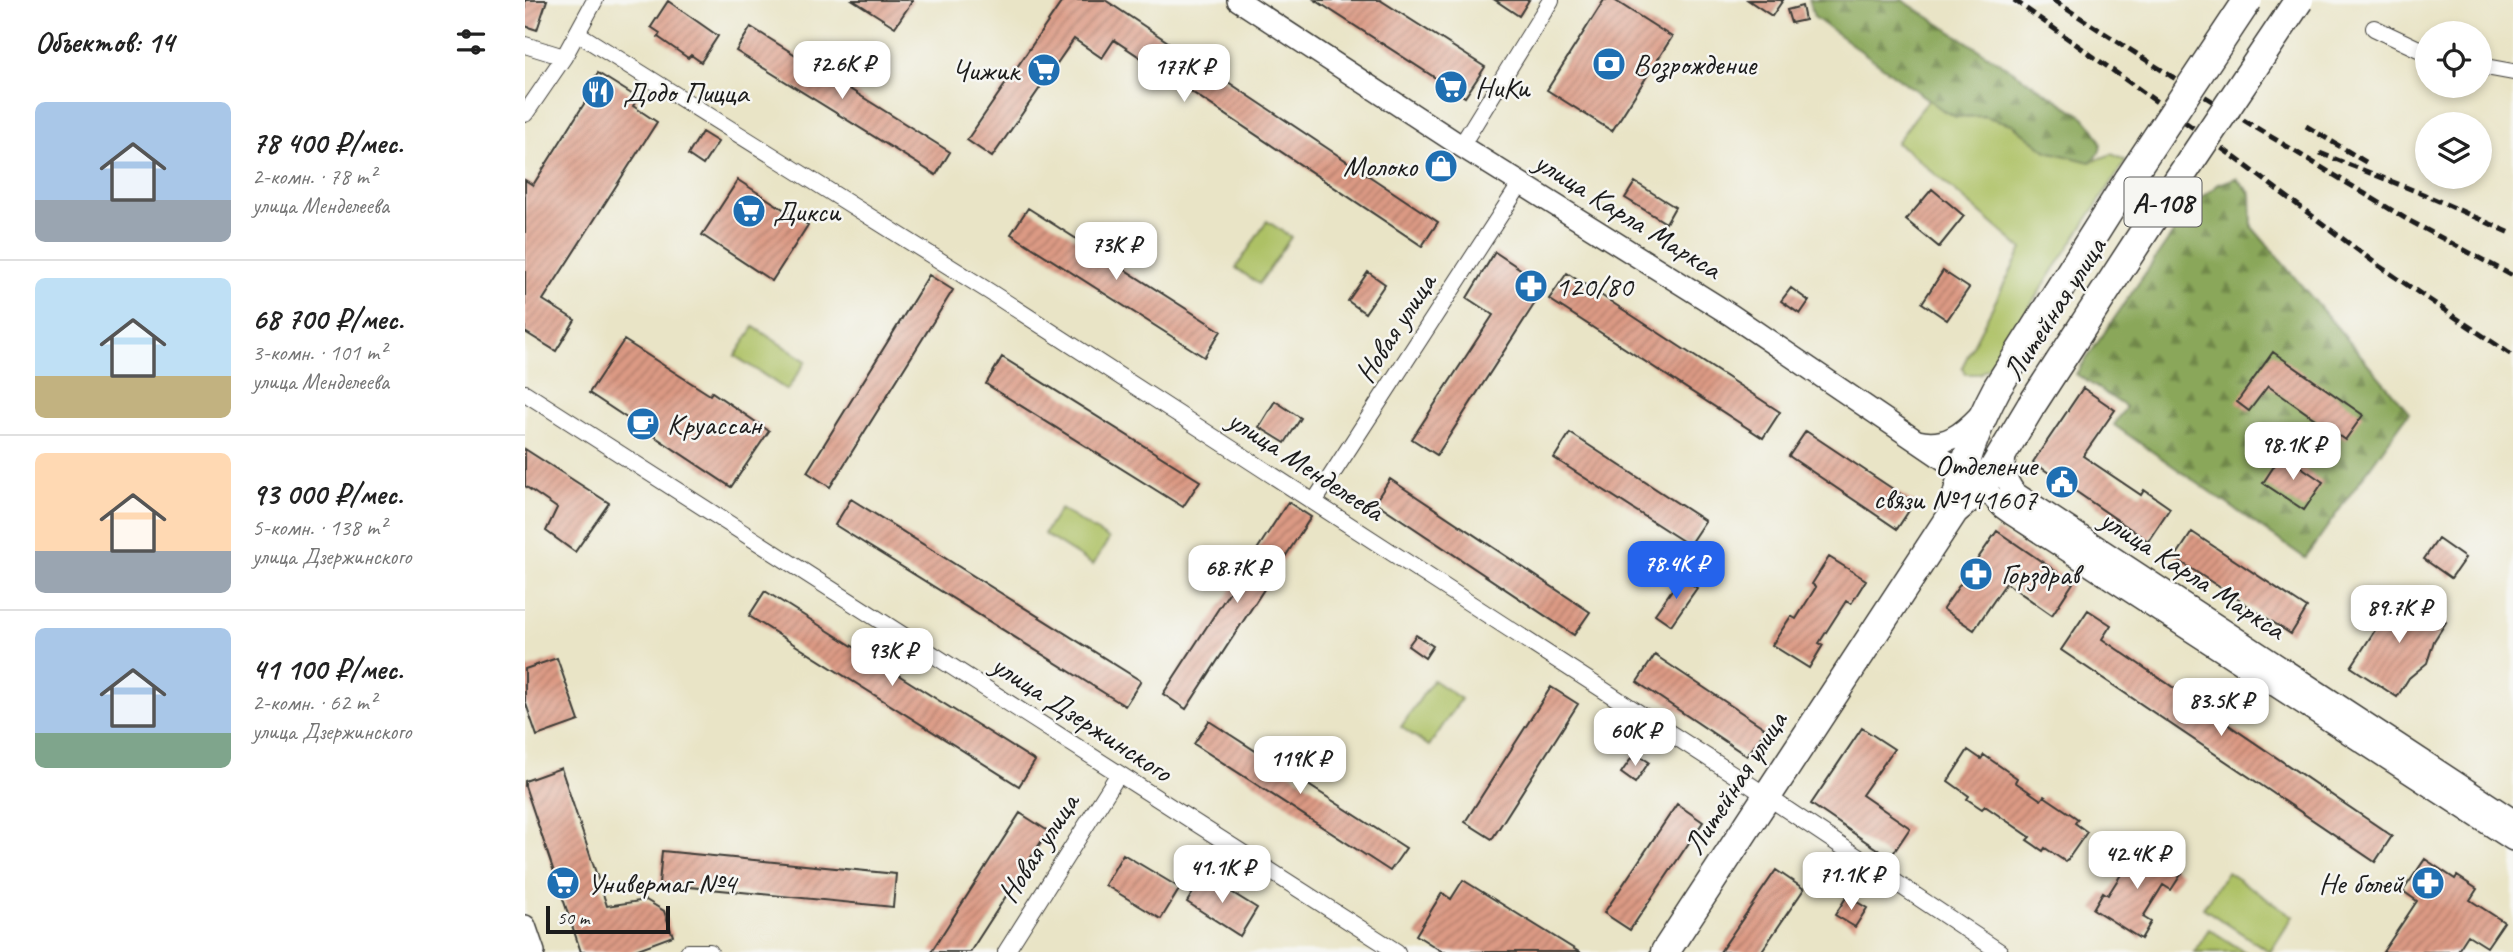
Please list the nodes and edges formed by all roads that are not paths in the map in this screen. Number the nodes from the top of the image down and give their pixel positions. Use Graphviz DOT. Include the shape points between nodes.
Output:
graph roads {
  1 [pos="595,0"];
  2 [pos="1238,0"];
  3 [pos="1551,0"];
  4 [pos="2248,0"];
  5 [pos="2299,0"];
  6 [pos="2374,28"];
  7 [pos="577,33"];
  8 [pos="525,45"];
  9 [pos="2415,47"];
  10 [pos="564,57"];
  11 [pos="2492,68"];
  12 [pos="2513,72"];
  13 [pos="525,114"];
  14 [pos="1461,146"];
  15 [pos="1521,183"];
  16 [pos="525,393"];
  17 [pos="1990,400"];
  18 [pos="1916,440"];
  19 [pos="2007,446"];
  20 [pos="1972,479"];
  21 [pos="2015,493"];
  22 [pos="1314,502"];
  23 [pos="1118,775"];
  24 [pos="1766,796"];
  25 [pos="2513,821"];
  26 [pos="2513,840"];
  27 [pos="525,926"];
  28 [pos="534,952"];
  29 [pos="688,952"];
  30 [pos="710,952"];
  31 [pos="1006,952"];
  32 [pos="1397,952"];
  33 [pos="1665,952"];
  34 [pos="2000,952"];
  1 -- 7 [label="street"];
  2 -- 14 [label="street, улица Карла Маркса"];
  3 -- 14 [label="street"];
  4 -- 17 [label="highway, Литейная улица / А-108, bridge"];
  5 -- 19 [label="highway, Литейная улица / А-108, bridge" via="2165,198"];
  6 -- 9 [label="street"];
  7 -- 10 [label="street"];
  7 -- 22 [label="street, улица Менделеева"];
  8 -- 10 [label="street"];
  10 -- 13 [label="street"];
  11 -- 12 [label="street"];
  14 -- 15 [label="street, улица Карла Маркса"];
  15 -- 18 [label="street, улица Карла Маркса" via="1731,315"];
  15 -- 22 [label="street, Новая улица"];
  16 -- 23 [label="street, улица Дзержинского"];
  17 -- 18 [label="street, А-108" via="1955,438 1941,443"];
  17 -- 20 [label="highway, Литейная улица / А-108"];
  18 -- 20 [label="street, улица Карла Маркса"];
  19 -- 20 [label="highway, Литейная улица / А-108"];
  19 -- 21 [label="street" via="2005,480"];
  20 -- 21 [label="street, улица Карла Маркса"];
  20 -- 24 [label="highway, Литейная улица / А-108"];
  20 -- 26 [label="street, улица Карла Маркса" via="2013,515"];
  21 -- 25 [label="street, улица Карла Маркса"];
  22 -- 24 [label="street, улица Менделеева"];
  23 -- 31 [label="street, Новая улица"];
  23 -- 32 [label="street, улица Дзержинского"];
  24 -- 33 [label="highway, Литейная улица / А-108"];
  24 -- 34 [label="street, улица Менделеева"];
  27 -- 28 [label="street"];
  29 -- 30 [label="street"];
}
